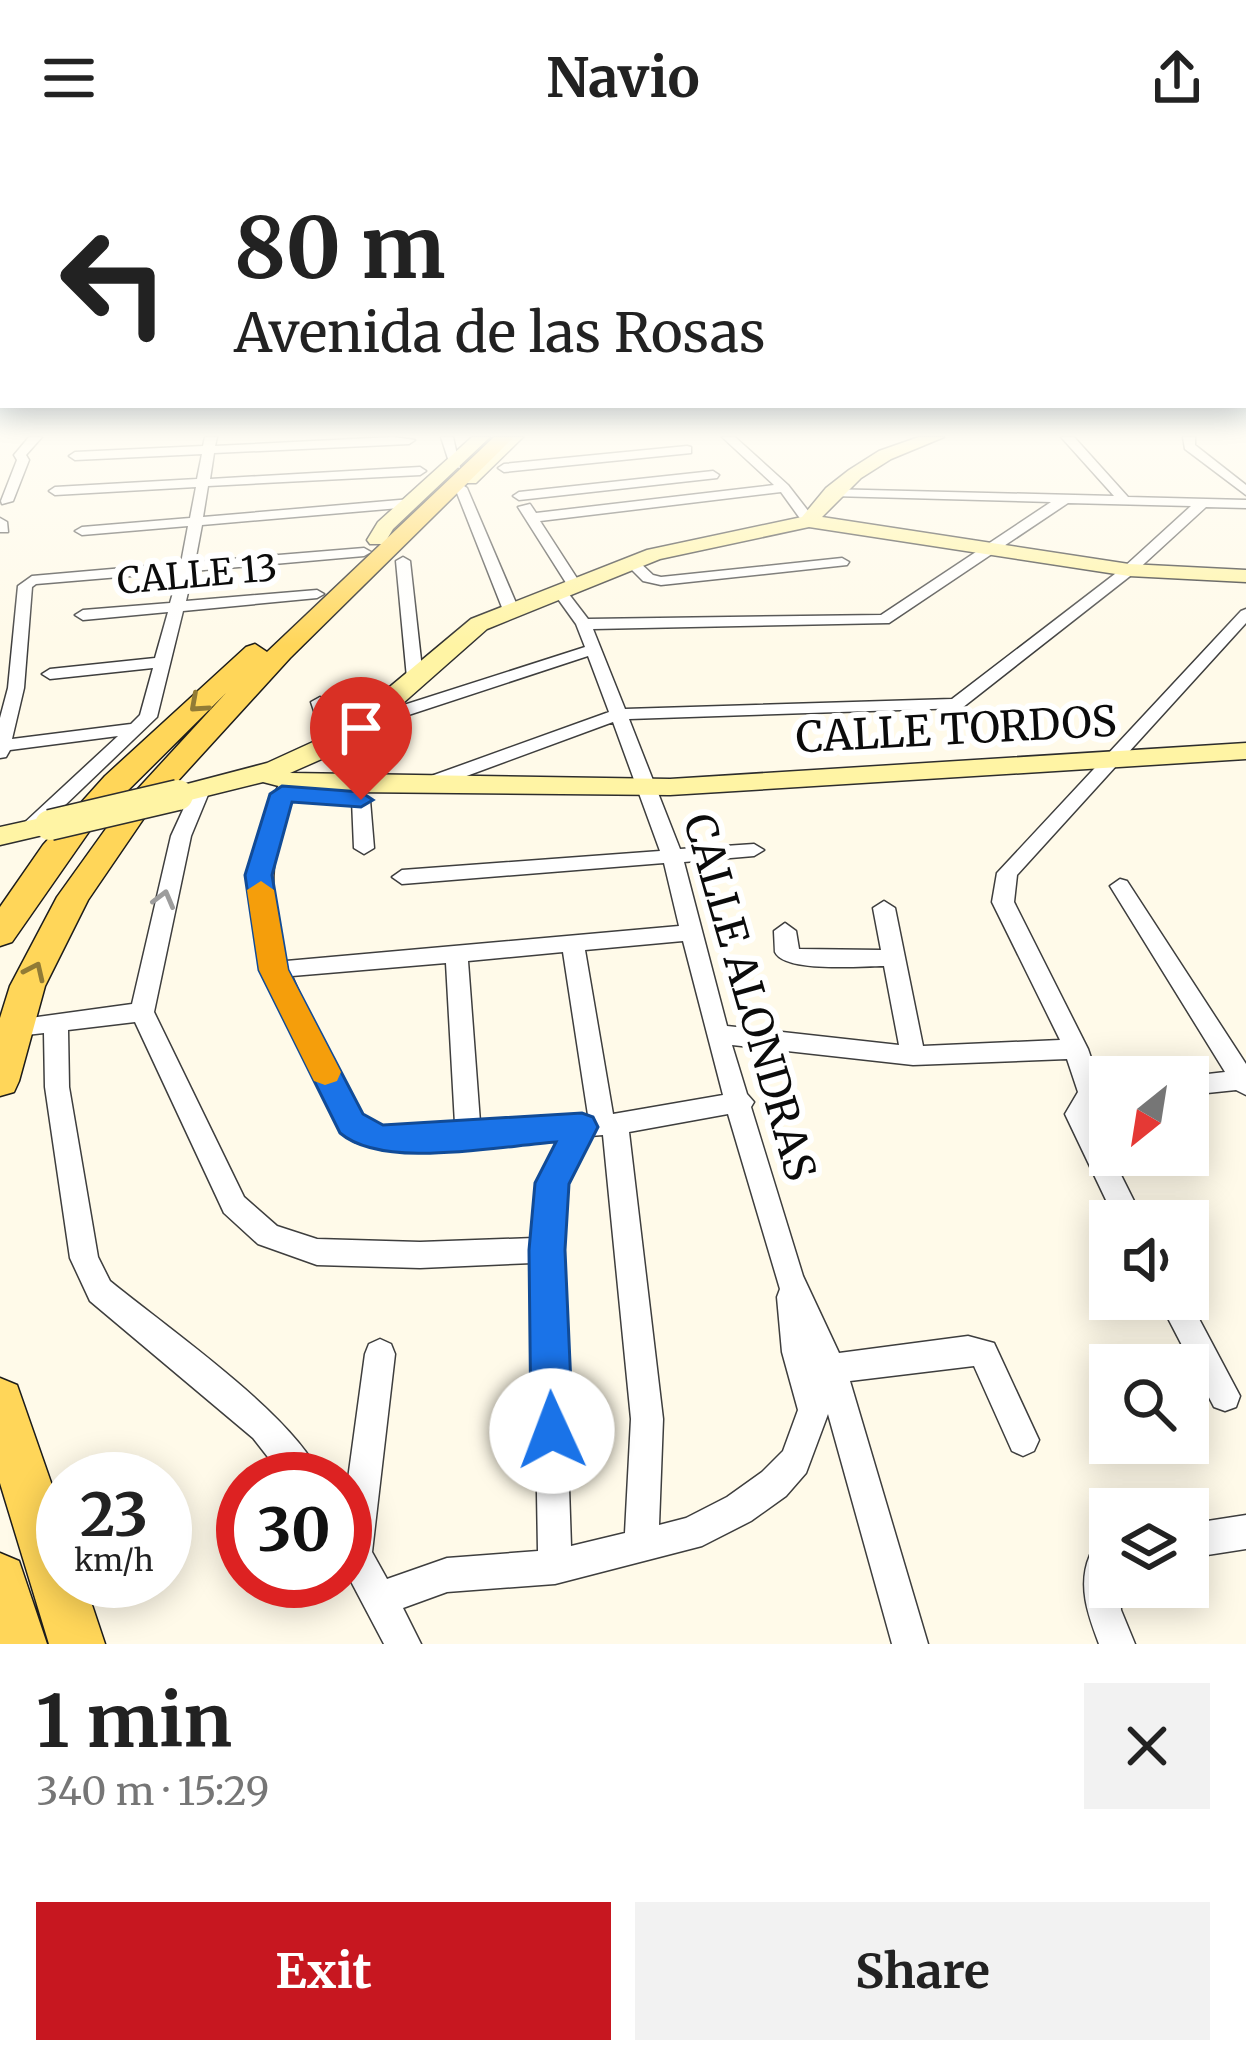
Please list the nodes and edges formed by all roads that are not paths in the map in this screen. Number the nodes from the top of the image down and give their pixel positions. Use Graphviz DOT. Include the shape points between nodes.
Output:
graph roads {
  1 [pos="199,506"];
  2 [pos="420,506"];
  3 [pos="429,506"];
  4 [pos="429,506"];
  5 [pos="435,506"];
  6 [pos="469,506"];
  7 [pos="525,506"];
  8 [pos="628,506"];
  9 [pos="798,506"];
  10 [pos="821,506"];
  11 [pos="1054,506"];
  12 [pos="1198,506"];
  13 [pos="531,518"];
  14 [pos="809,521"];
  15 [pos="196,523"];
  16 [pos="82,531"];
  17 [pos="397,533"];
  18 [pos="990,552"];
  19 [pos="842,562"];
  20 [pos="632,563"];
  21 [pos="188,564"];
  22 [pos="1129,570"];
  23 [pos="1246,576"];
  24 [pos="567,589"];
  25 [pos="317,594"];
  26 [pos="178,606"];
  27 [pos="511,610"];
  28 [pos="1246,614"];
  29 [pos="83,615"];
  30 [pos="584,623"];
  31 [pos="594,649"];
  32 [pos="165,662"];
  33 [pos="50,674"];
  34 [pos="415,677"];
  35 [pos="8,689"];
  36 [pos="320,702"];
  37 [pos="619,714"];
  38 [pos="365,723"];
  39 [pos="138,728"];
  40 [pos="333,741"];
  41 [pos="1,749"];
  42 [pos="1246,751"];
  43 [pos="1106,763"];
  44 [pos="270,782"];
  45 [pos="427,784"];
  46 [pos="656,788"];
  47 [pos="189,793"];
  48 [pos="361,800"];
  49 [pos="40,827"];
  50 [pos="0,836"];
  51 [pos="364,848"];
  52 [pos="754,850"];
  53 [pos="673,858"];
  54 [pos="402,877"];
  55 [pos="1120,886"];
  56 [pos="884,908"];
  57 [pos="784,931"];
  58 [pos="692,933"];
  59 [pos="0,934"];
  60 [pos="573,946"];
  61 [pos="457,956"];
  62 [pos="894,958"];
  63 [pos="273,970"];
  64 [pos="142,1012"];
  65 [pos="56,1024"];
  66 [pos="9,1028"];
  67 [pos="716,1034"];
  68 [pos="1076,1049"];
  69 [pos="913,1056"];
  70 [pos="1089,1071"];
  71 [pos="0,1082"];
  72 [pos="1245,1083"];
  73 [pos="1209,1084"];
  74 [pos="741,1102"];
  75 [pos="1089,1103"];
  76 [pos="600,1125"];
  77 [pos="468,1135"];
  78 [pos="1089,1137"];
  79 [pos="547,1250"];
  80 [pos="789,1278"];
  81 [pos="1184,1320"];
  82 [pos="380,1354"];
  83 [pos="831,1370"];
  84 [pos="1225,1396"];
  85 [pos="0,1402"];
  86 [pos="1023,1440"];
  87 [pos="285,1452"];
  88 [pos="365,1452"];
  89 [pos="1246,1532"];
  90 [pos="1209,1538"];
  91 [pos="641,1542"];
  92 [pos="555,1567"];
  93 [pos="0,1580"];
  94 [pos="372,1588"];
  95 [pos="378,1600"];
  96 [pos="1103,1608"];
  97 [pos="20,1644"];
  98 [pos="77,1644"];
  99 [pos="403,1644"];
  100 [pos="910,1644"];
  101 [pos="1117,1644"];
  1 -- 15 [label="street"];
  2 -- 17 [label="street"];
  3 -- 17 [label="main road"];
  4 -- 17 [label="main road"];
  5 -- 17 [label="street"];
  6 -- 27 [label="street"];
  7 -- 13 [label="street, CALLE ALONDRAS"];
  8 -- 13 [label="street"];
  9 -- 14 [label="street"];
  10 -- 14 [label="street"];
  11 -- 18 [label="street"];
  12 -- 22 [label="street"];
  13 -- 24 [label="street, CALLE ALONDRAS"];
  14 -- 18 [label="street"];
  14 -- 20 [label="street"];
  15 -- 16 [label="street"];
  15 -- 17 [label="street"];
  15 -- 21 [label="street"];
  17 -- 21 [label="street"];
  17 -- 25 [label="main road"];
  17 -- 34 [label="street"];
  66 -- 17 [label="main road, one-way" via="70,900 132,812"];
  18 -- 22 [label="street"];
  18 -- 30 [label="street" via="884,620"];
  19 -- 20 [label="street" via="661,580"];
  20 -- 24 [label="street"];
  21 -- 26 [label="street"];
  21 -- 35 [label="street" via="32,580"];
  22 -- 23 [label="street"];
  22 -- 37 [label="street" via="956,704"];
  24 -- 27 [label="street"];
  24 -- 30 [label="street, CALLE ALONDRAS"];
  25 -- 26 [label="street, CALLE 13"];
  25 -- 59 [label="main road, one-way" via="93,801 31,879"];
  26 -- 29 [label="street, CALLE 13"];
  26 -- 32 [label="street"];
  27 -- 34 [label="street" via="454,641"];
  28 -- 43 [label="street"];
  30 -- 31 [label="street, CALLE ALONDRAS"];
  31 -- 37 [label="street, CALLE ALONDRAS"];
  31 -- 38 [label="street"];
  32 -- 33 [label="street"];
  32 -- 39 [label="street"];
  34 -- 38 [label="street"];
  35 -- 41 [label="street"];
  36 -- 40 [label="street"];
  37 -- 45 [label="street"];
  37 -- 46 [label="street, CALLE ALONDRAS"];
  38 -- 40 [label="street"];
  39 -- 41 [label="street"];
  39 -- 49 [label="street"];
  40 -- 44 [label="street"];
  42 -- 43 [label="street, CALLE TORDOS"];
  43 -- 46 [label="street, CALLE TORDOS"];
  43 -- 68 [label="street" via="1002,887"];
  44 -- 45 [label="street, CALLE TORDOS"];
  44 -- 47 [label="street"];
  44 -- 48 [label="street, CALLE TORDOS"];
  44 -- 63 [label="street" via="258,875"];
  45 -- 46 [label="street, CALLE TORDOS"];
  46 -- 48 [label="street, CALLE TORDOS"];
  46 -- 53 [label="street, CALLE ALONDRAS"];
  47 -- 49 [label="street, bridge"];
  64 -- 47 [label="street, one-way"];
  48 -- 51 [label="street"];
  49 -- 50 [label="street"];
  52 -- 53 [label="street"];
  53 -- 54 [label="street"];
  53 -- 58 [label="street, CALLE ALONDRAS"];
  55 -- 72 [label="street"];
  56 -- 62 [label="street"];
  57 -- 62 [label="street" via="795,957"];
  58 -- 60 [label="street"];
  58 -- 67 [label="street, CALLE ALONDRAS"];
  60 -- 61 [label="street"];
  60 -- 76 [label="street"];
  61 -- 63 [label="street"];
  61 -- 77 [label="street"];
  62 -- 69 [label="street"];
  63 -- 77 [label="street" via="351,1123 383,1139"];
  64 -- 65 [label="street"];
  64 -- 79 [label="street" via="227,1192 268,1235 335,1254"];
  65 -- 66 [label="street"];
  65 -- 87 [label="street" via="56,1088 84,1258 100,1292"];
  66 -- 71 [label="main road"];
  67 -- 69 [label="street"];
  67 -- 74 [label="street, CALLE ALONDRAS"];
  68 -- 69 [label="street"];
  68 -- 70 [label="street"];
  72 -- 73 [label="street"];
  74 -- 76 [label="street"];
  74 -- 80 [label="street, CALLE ALONDRAS"];
  75 -- 78 [label="street" via="1078,1114"];
  76 -- 77 [label="street"];
  76 -- 79 [label="street" via="552,1183"];
  76 -- 91 [label="street" via="647,1419"];
  79 -- 92 [label="street"];
  80 -- 83 [label="street, CALLE ALONDRAS"];
  80 -- 91 [label="street" via="814,1410 796,1462 740,1509 690,1534"];
  81 -- 84 [label="street"];
  82 -- 88 [label="street"];
  83 -- 86 [label="street" via="983,1353"];
  83 -- 100 [label="street, CALLE ALONDRAS"];
  85 -- 98 [label="main road"];
  89 -- 90 [label="street"];
  91 -- 92 [label="street"];
  92 -- 95 [label="street" via="447,1575"];
  93 -- 97 [label="main road"];
  94 -- 95 [label="street"];
  95 -- 99 [label="street"];
  96 -- 101 [label="street"];
}
